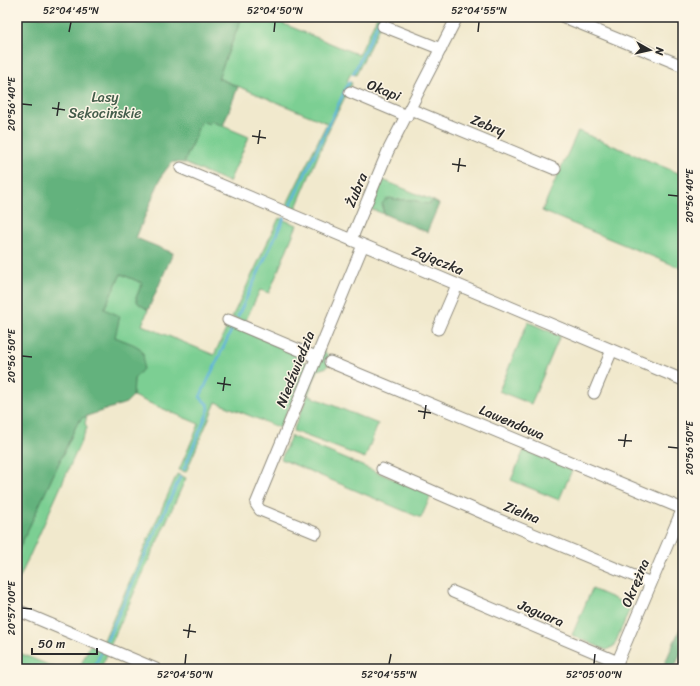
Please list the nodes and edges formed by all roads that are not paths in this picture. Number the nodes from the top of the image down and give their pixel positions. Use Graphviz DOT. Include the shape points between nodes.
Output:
graph roads {
  1 [pos="457,17"];
  2 [pos="564,17"];
  3 [pos="383,26"];
  4 [pos="441,49"];
  5 [pos="683,66"];
  6 [pos="350,92"];
  7 [pos="408,112"];
  8 [pos="181,168"];
  9 [pos="555,169"];
  10 [pos="351,240"];
  11 [pos="363,245"];
  12 [pos="457,285"];
  13 [pos="228,320"];
  14 [pos="438,329"];
  15 [pos="612,350"];
  16 [pos="316,357"];
  17 [pos="330,362"];
  18 [pos="683,380"];
  19 [pos="594,393"];
  20 [pos="382,469"];
  21 [pos="683,509"];
  22 [pos="316,533"];
  23 [pos="651,583"];
  24 [pos="452,592"];
  25 [pos="17,610"];
  26 [pos="616,666"];
  27 [pos="156,669"];
  1 -- 4 [label="street"];
  2 -- 5 [label="street"];
  3 -- 4 [label="street"];
  4 -- 7 [label="street"];
  6 -- 7 [label="street, Okapi"];
  7 -- 9 [label="street, Zebry"];
  7 -- 10 [label="street, Żubra"];
  8 -- 10 [label="street, Zajączka"];
  10 -- 11 [label="street, Zajączka"];
  11 -- 12 [label="street, Zajączka"];
  11 -- 16 [label="street, Niedźwiedzia"];
  12 -- 14 [label="street"];
  12 -- 15 [label="street, Zajączka"];
  13 -- 16 [label="street"];
  15 -- 18 [label="street, Zajączka"];
  15 -- 19 [label="street"];
  16 -- 22 [label="street, Niedźwiedzia" via="256,504 260,510"];
  17 -- 21 [label="street, Lawendowa"];
  20 -- 23 [label="street, Zielna"];
  21 -- 23 [label="street, Okrężna"];
  23 -- 26 [label="street, Okrężna"];
  24 -- 26 [label="street, Jaguara"];
  25 -- 27 [label="street"];
}
